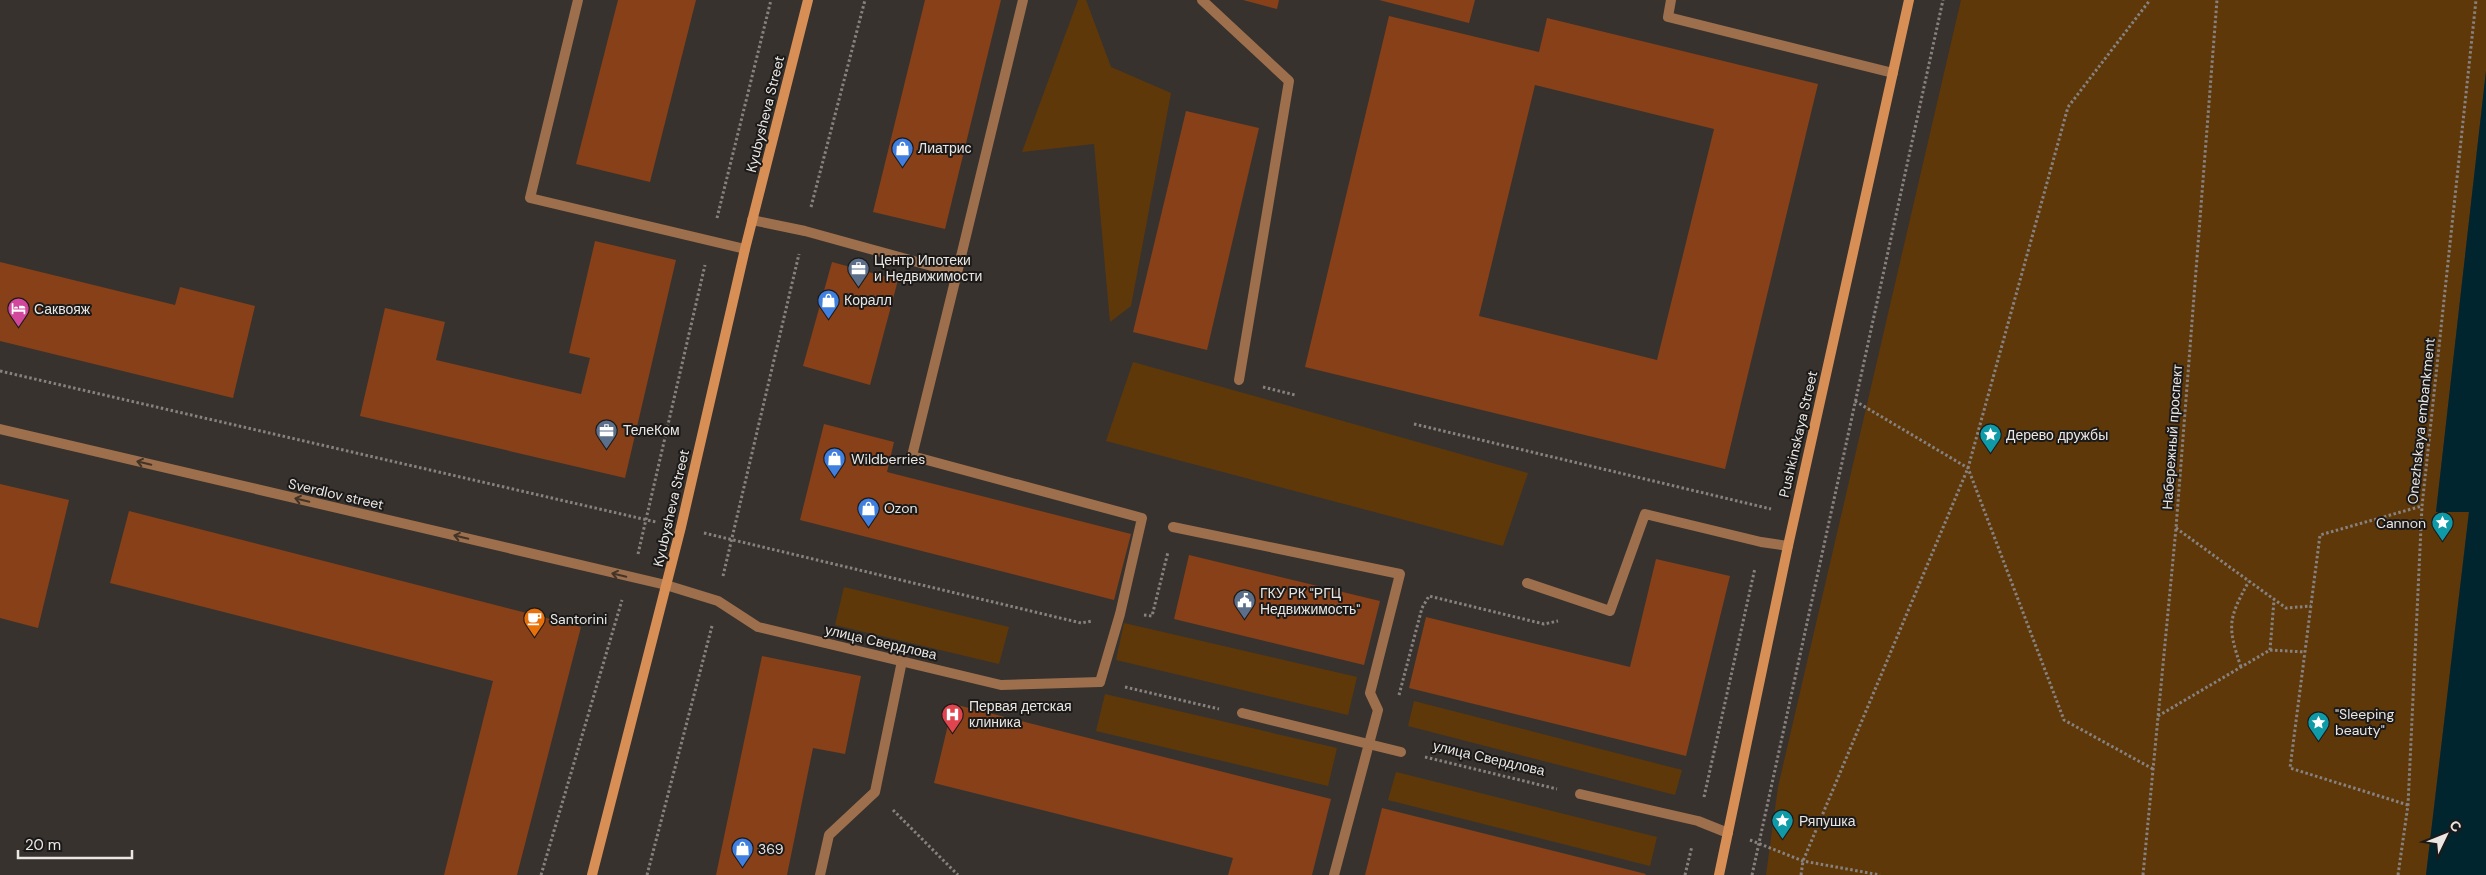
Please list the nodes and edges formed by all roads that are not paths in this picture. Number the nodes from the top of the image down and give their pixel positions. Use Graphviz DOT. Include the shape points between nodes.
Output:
graph roads {
  1 [pos="578,0"];
  2 [pos="808,0"];
  3 [pos="1023,0"];
  4 [pos="1202,0"];
  5 [pos="1671,0"];
  6 [pos="1909,0"];
  7 [pos="1893,73"];
  8 [pos="752,220"];
  9 [pos="744,249"];
  10 [pos="957,273"];
  11 [pos="1239,380"];
  12 [pos="0,428"];
  13 [pos="1174,527"];
  14 [pos="1788,546"];
  15 [pos="1527,583"];
  16 [pos="666,585"];
  17 [pos="902,661"];
  18 [pos="1242,713"];
  19 [pos="1369,742"];
  20 [pos="1401,752"];
  21 [pos="1580,794"];
  22 [pos="1728,833"];
  23 [pos="592,875"];
  24 [pos="820,875"];
  25 [pos="1334,875"];
  26 [pos="1719,875"];
  1 -- 9 [label="street" via="530,198"];
  2 -- 8 [label="main road, Kyubysheva Street"];
  3 -- 10 [label="street"];
  4 -- 11 [label="street" via="1289,81"];
  5 -- 7 [label="street" via="1668,18"];
  6 -- 7 [label="main road, Pushkinskaya Street"];
  7 -- 14 [label="main road, Pushkinskaya Street"];
  8 -- 9 [label="main road, Kyubysheva Street"];
  8 -- 10 [label="street"];
  9 -- 16 [label="main road, Kyubysheva Street"];
  10 -- 17 [label="street, улица Свердлова" via="912,456 1142,518 1120,614 1100,682 1001,685"];
  16 -- 12 [label="street, Sverdlov street, one-way"];
  13 -- 19 [label="street" via="1400,574 1370,693 1378,710"];
  14 -- 15 [label="street" via="1645,514 1610,611"];
  14 -- 22 [label="main road, Pushkinskaya Street"];
  16 -- 17 [label="street, улица Свердлова" via="718,601 758,628"];
  16 -- 23 [label="main road, Kyubysheva Street"];
  17 -- 24 [label="street" via="875,792 828,835"];
  18 -- 19 [label="street"];
  19 -- 20 [label="street"];
  19 -- 25 [label="street"];
  21 -- 22 [label="street" via="1698,821"];
  22 -- 26 [label="main road, Pushkinskaya Street"];
}
